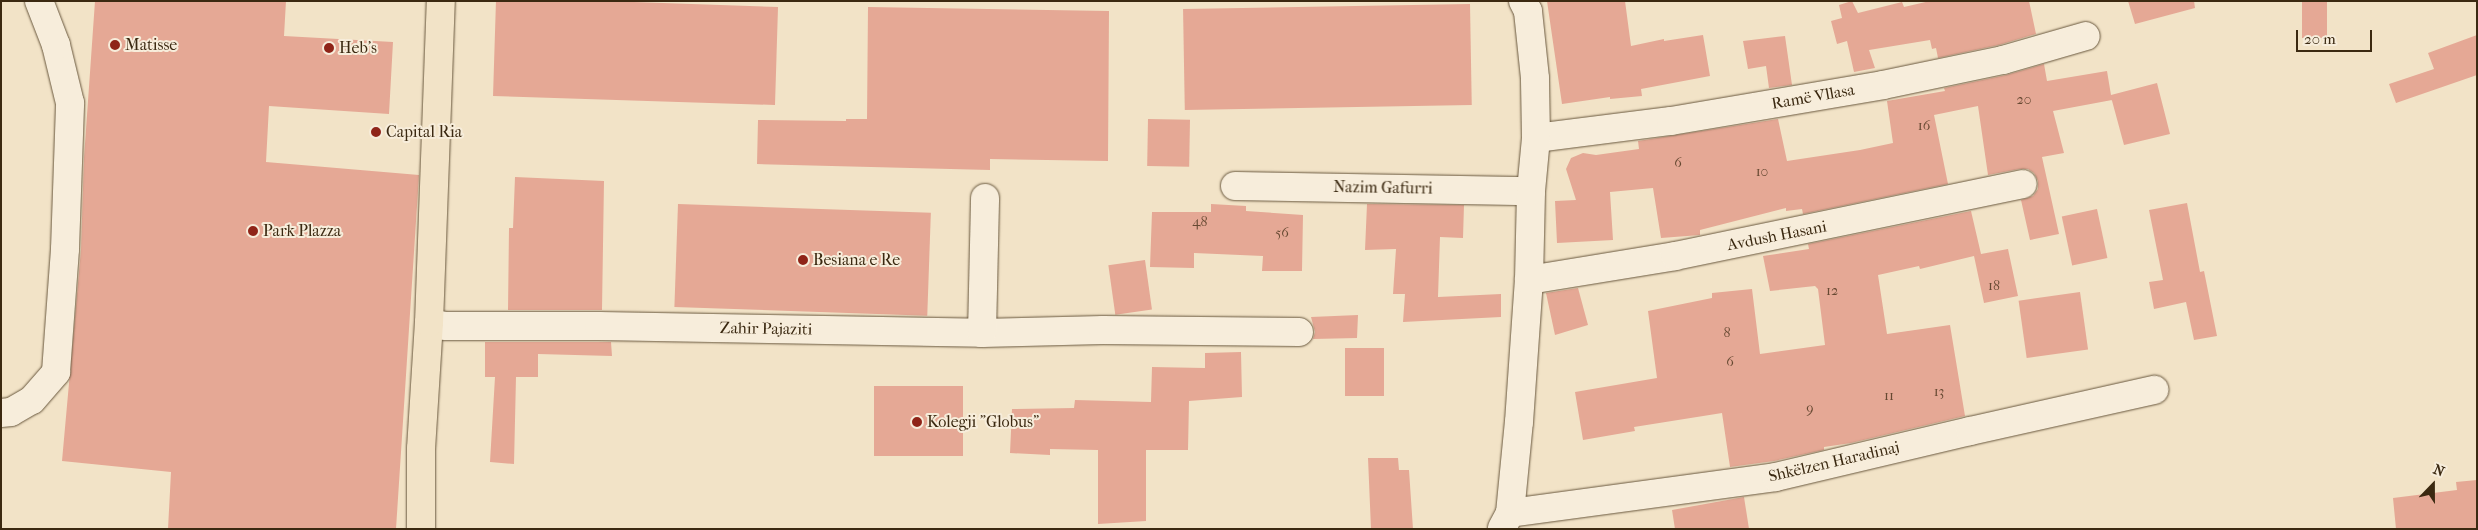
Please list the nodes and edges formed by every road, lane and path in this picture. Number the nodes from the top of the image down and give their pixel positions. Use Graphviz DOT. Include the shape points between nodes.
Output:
graph roads {
  1 [pos="39,1"];
  2 [pos="441,1"];
  3 [pos="1523,1"];
  4 [pos="2086,36"];
  5 [pos="1536,138"];
  6 [pos="2023,184"];
  7 [pos="1235,186"];
  8 [pos="1531,191"];
  9 [pos="985,198"];
  10 [pos="1529,280"];
  11 [pos="429,323"];
  12 [pos="1299,332"];
  13 [pos="982,333"];
  14 [pos="2154,390"];
  15 [pos="1,413"];
  16 [pos="1506,521"];
  17 [pos="421,529"];
  1 -- 15 [label="street" via="56,45 70,103 56,372 32,400 11,412"];
  2 -- 11 [label="main road"];
  3 -- 5 [label="street" via="1528,11 1535,78"];
  4 -- 5 [label="street, Ramë Vllasa" via="2004,60 1883,85 1670,121"];
  5 -- 8 [label="street"];
  6 -- 10 [label="street, Avdush Hasani" via="1676,256"];
  7 -- 8 [label="street, Nazim Gafurri"];
  8 -- 10 [label="street"];
  9 -- 13 [label="street"];
  10 -- 16 [label="street" via="1519,422"];
  11 -- 13 [label="street, Zahir Pajaziti" via="446,326"];
  11 -- 17 [label="main road" via="421,449"];
  12 -- 13 [label="street, Zahir Pajaziti" via="1103,330"];
  14 -- 16 [label="street, Shkëlzen Haradinaj" via="1776,477"];
}
